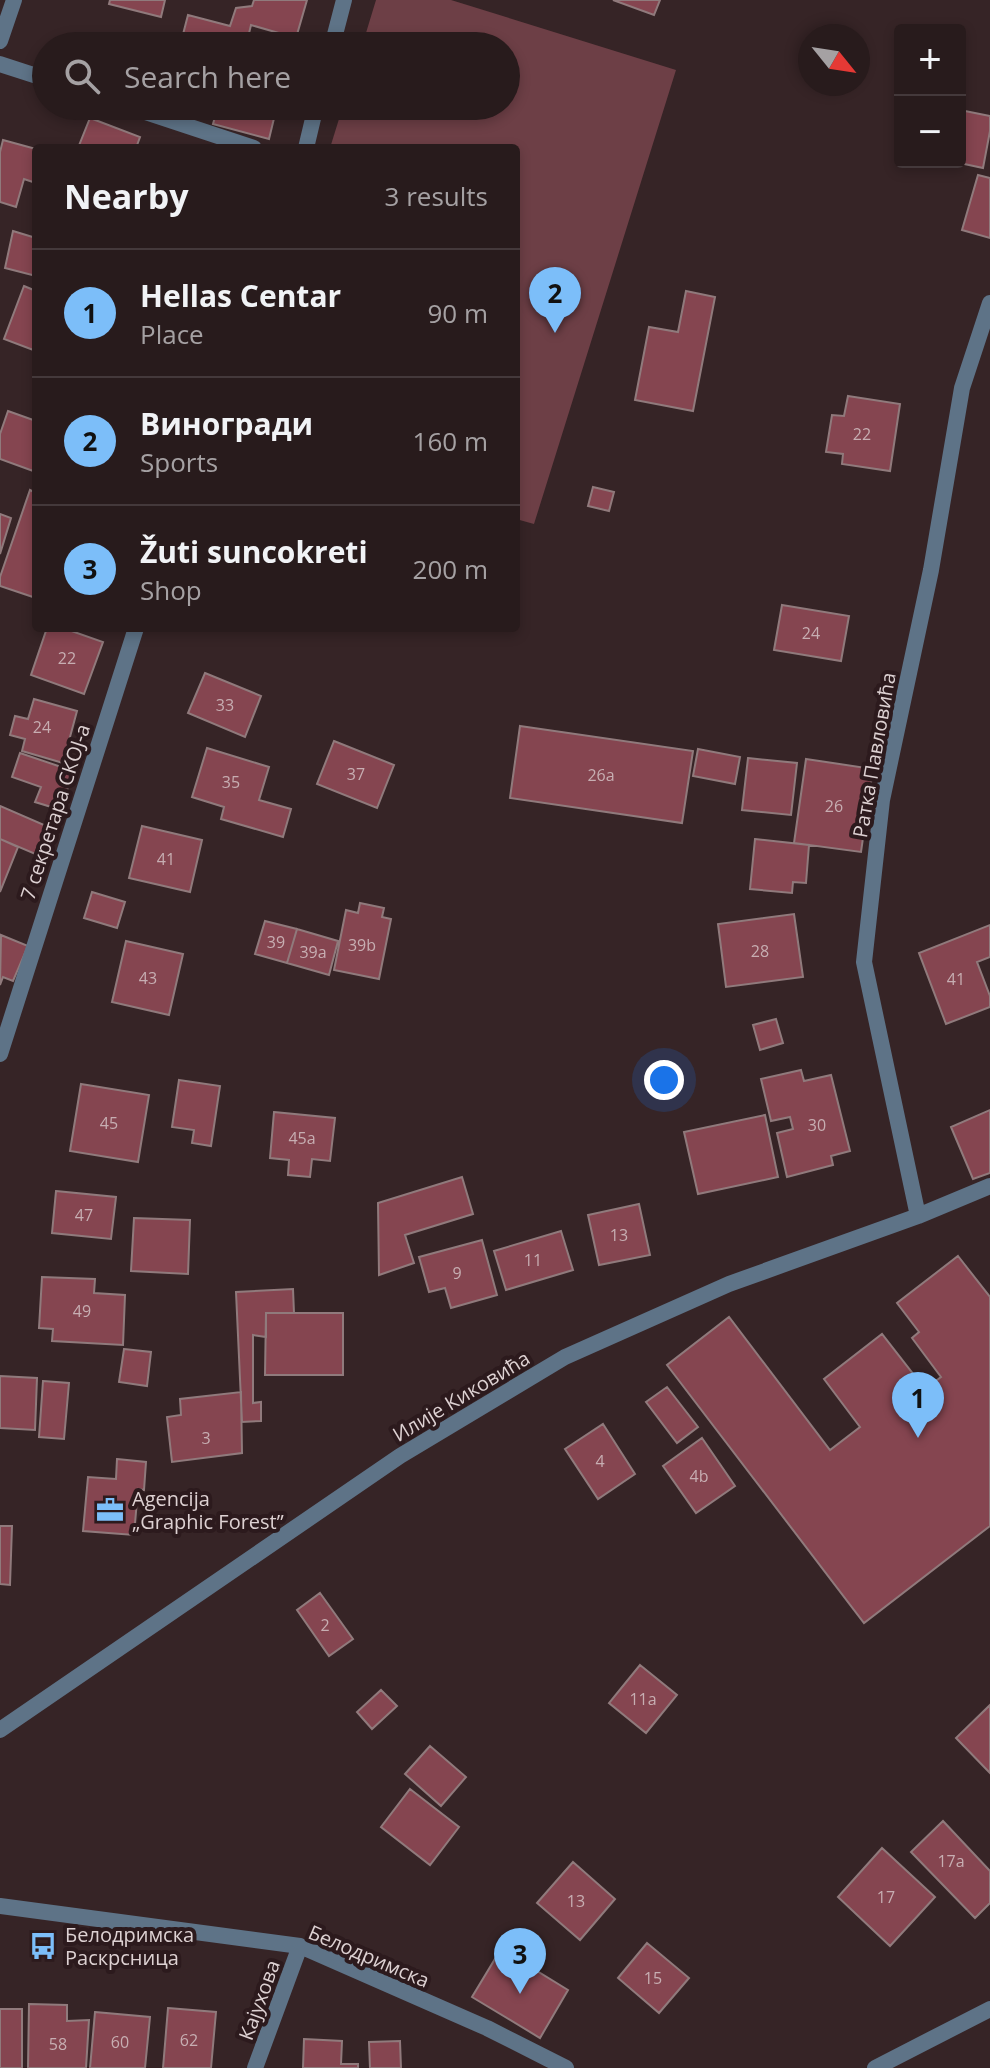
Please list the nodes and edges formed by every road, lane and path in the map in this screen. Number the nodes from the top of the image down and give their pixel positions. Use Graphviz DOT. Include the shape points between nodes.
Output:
graph roads {
  1 [pos="14,0"];
  2 [pos="344,0"];
  3 [pos="336,32"];
  4 [pos="0,41"];
  5 [pos="0,64"];
  6 [pos="32,74"];
  7 [pos="169,120"];
  8 [pos="313,120"];
  9 [pos="242,144"];
  10 [pos="307,144"];
  11 [pos="990,303"];
  12 [pos="135,632"];
  13 [pos="0,1054"];
  14 [pos="990,1186"];
  15 [pos="918,1216"];
  16 [pos="0,1730"];
  17 [pos="0,1906"];
  18 [pos="300,1946"];
  19 [pos="990,2009"];
  20 [pos="255,2068"];
  21 [pos="566,2068"];
  22 [pos="875,2068"];
  1 -- 4 [label="street"];
  2 -- 3 [label="street"];
  5 -- 6 [label="street"];
  7 -- 9 [label="street"];
  8 -- 10 [label="street"];
  11 -- 15 [label="street, Ратка Павловића" via="962,388 931,570 882,800 864,962"];
  12 -- 13 [label="street, 7 секретара СКОЈ-а"];
  14 -- 15 [label="street, Илије Киковића"];
  15 -- 16 [label="street, Илије Киковића" via="729,1284 565,1357 400,1456"];
  17 -- 18 [label="street, Белодримска"];
  18 -- 20 [label="street, Кајухова"];
  18 -- 21 [label="street, Белодримска"];
  19 -- 22 [label="street"];
}
